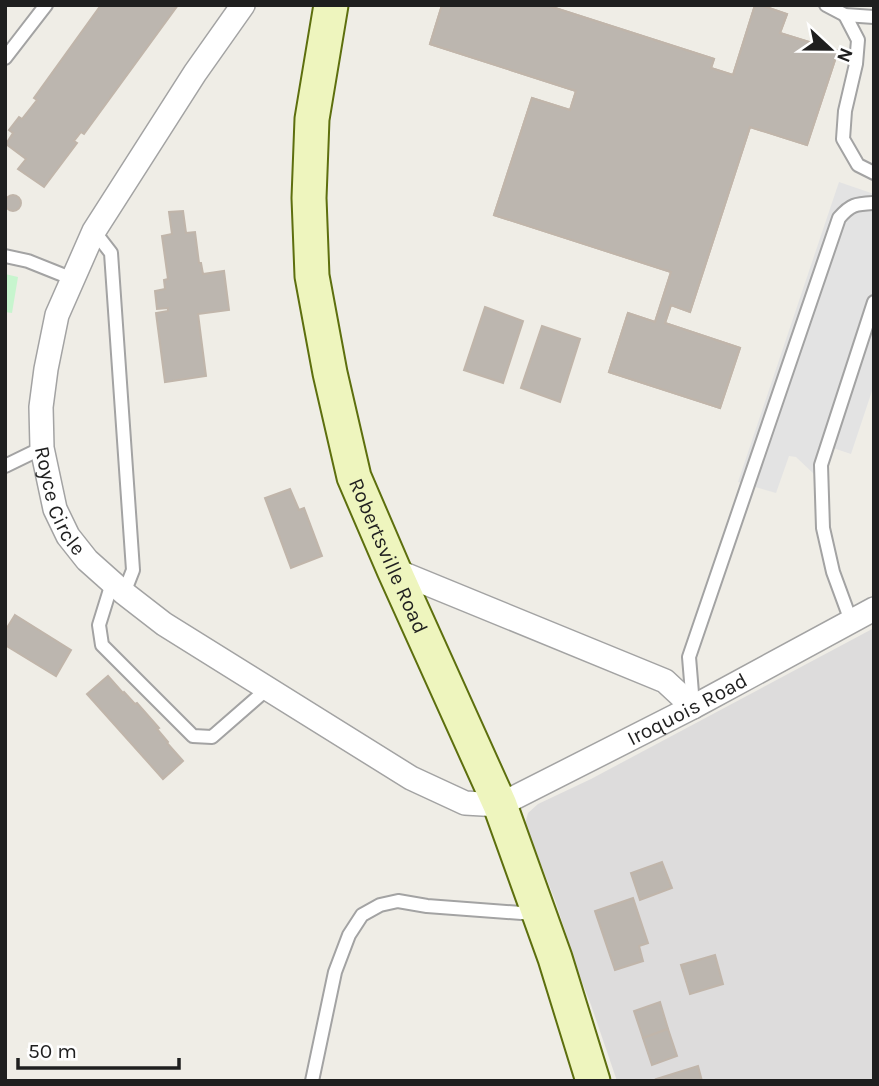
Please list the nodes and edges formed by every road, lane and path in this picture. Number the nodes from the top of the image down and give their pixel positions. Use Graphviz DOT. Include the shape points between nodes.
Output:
graph roads {
  1 [pos="46,5"];
  2 [pos="243,5"];
  3 [pos="331,5"];
  4 [pos="826,5"];
  5 [pos="845,15"];
  6 [pos="874,17"];
  7 [pos="5,58"];
  8 [pos="874,173"];
  9 [pos="874,203"];
  10 [pos="94,231"];
  11 [pos="5,256"];
  12 [pos="73,279"];
  13 [pos="874,302"];
  14 [pos="42,448"];
  15 [pos="5,466"];
  16 [pos="394,570"];
  17 [pos="118,588"];
  18 [pos="874,609"];
  19 [pos="851,621"];
  20 [pos="267,689"];
  21 [pos="693,707"];
  22 [pos="500,806"];
  23 [pos="539,914"];
  24 [pos="312,1081"];
  25 [pos="593,1081"];
  1 -- 7 [label="lane"];
  2 -- 10 [label="street, Royce Circle"];
  3 -- 16 [label="street, Robertsville Road" via="312,119 312,276 354,477"];
  4 -- 5 [label="lane"];
  5 -- 6 [label="lane"];
  5 -- 8 [label="lane" via="858,40 843,139 858,165"];
  9 -- 21 [label="lane" via="856,204 839,218 689,657"];
  10 -- 12 [label="street, Royce Circle"];
  10 -- 17 [label="lane" via="111,253 133,569"];
  11 -- 12 [label="lane"];
  12 -- 14 [label="street, Royce Circle" via="58,315 46,369"];
  13 -- 19 [label="lane" via="821,465 823,528"];
  14 -- 15 [label="lane"];
  14 -- 17 [label="street, Royce Circle" via="55,509 68,536"];
  16 -- 21 [label="street" via="665,681"];
  16 -- 22 [label="street, Robertsville Road"];
  17 -- 20 [label="street, Royce Circle" via="164,624"];
  17 -- 20 [label="lane" via="99,625 102,645 193,736 212,737"];
  18 -- 19 [label="street, Iroquois Road"];
  19 -- 21 [label="street, Iroquois Road"];
  20 -- 22 [label="street, Royce Circle" via="411,778 465,803"];
  21 -- 22 [label="street, Iroquois Road"];
  22 -- 23 [label="street, Robertsville Road"];
  23 -- 24 [label="lane" via="398,901 362,915 335,972"];
  23 -- 25 [label="street, Robertsville Road"];
}
